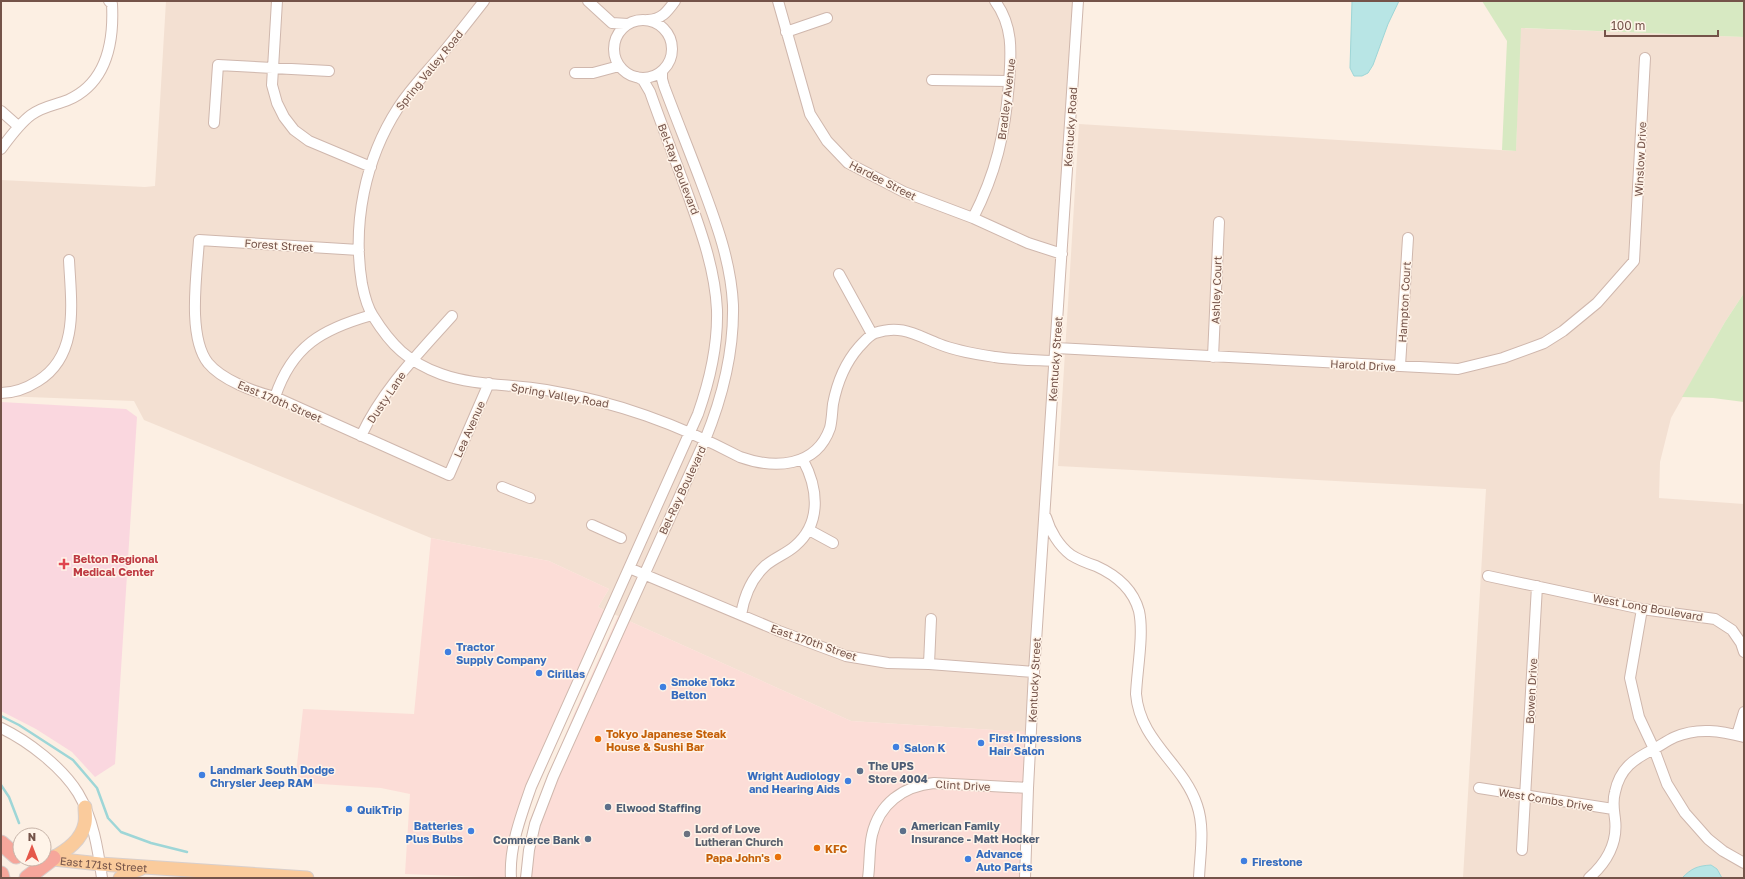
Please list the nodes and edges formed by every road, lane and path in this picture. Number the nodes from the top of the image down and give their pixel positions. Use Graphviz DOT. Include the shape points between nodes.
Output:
graph roads {
  1 [pos="108,1"];
  2 [pos="277,1"];
  3 [pos="484,1"];
  4 [pos="588,1"];
  5 [pos="675,1"];
  6 [pos="778,1"];
  7 [pos="995,1"];
  8 [pos="1078,1"];
  9 [pos="665,14"];
  10 [pos="827,18"];
  11 [pos="648,20"];
  12 [pos="612,23"];
  13 [pos="628,24"];
  14 [pos="786,32"];
  15 [pos="668,36"];
  16 [pos="615,40"];
  17 [pos="1645,58"];
  18 [pos="619,66"];
  19 [pos="273,68"];
  20 [pos="329,71"];
  21 [pos="662,72"];
  22 [pos="575,73"];
  23 [pos="637,78"];
  24 [pos="932,80"];
  25 [pos="1009,81"];
  26 [pos="1,111"];
  27 [pos="214,123"];
  28 [pos="18,126"];
  29 [pos="1,149"];
  30 [pos="371,167"];
  31 [pos="973,218"];
  32 [pos="1218,222"];
  33 [pos="1408,238"];
  34 [pos="199,240"];
  35 [pos="359,250"];
  36 [pos="1062,254"];
  37 [pos="69,260"];
  38 [pos="1634,261"];
  39 [pos="727,263"];
  40 [pos="711,266"];
  41 [pos="839,274"];
  42 [pos="372,315"];
  43 [pos="452,316"];
  44 [pos="872,334"];
  45 [pos="1056,348"];
  46 [pos="1213,357"];
  47 [pos="413,360"];
  48 [pos="1056,361"];
  49 [pos="1400,366"];
  50 [pos="489,383"];
  51 [pos="1,392"];
  52 [pos="275,397"];
  53 [pos="690,433"];
  54 [pos="361,436"];
  55 [pos="705,440"];
  56 [pos="803,460"];
  57 [pos="449,475"];
  58 [pos="502,487"];
  59 [pos="530,498"];
  60 [pos="1045,512"];
  61 [pos="592,525"];
  62 [pos="809,530"];
  63 [pos="1055,536"];
  64 [pos="621,538"];
  65 [pos="1042,542"];
  66 [pos="833,543"];
  67 [pos="1042,554"];
  68 [pos="629,568"];
  69 [pos="644,575"];
  70 [pos="1488,576"];
  71 [pos="1537,586"];
  72 [pos="1642,609"];
  73 [pos="741,615"];
  74 [pos="931,619"];
  75 [pos="1744,649"];
  76 [pos="929,664"];
  77 [pos="1034,672"];
  78 [pos="571,699"];
  79 [pos="585,706"];
  80 [pos="1744,712"];
  81 [pos="1,728"];
  82 [pos="1740,736"];
  83 [pos="1654,749"];
  84 [pos="1028,788"];
  85 [pos="1479,788"];
  86 [pos="1525,796"];
  87 [pos="525,804"];
  88 [pos="85,807"];
  89 [pos="1613,809"];
  90 [pos="540,810"];
  91 [pos="1,843"];
  92 [pos="1522,850"];
  93 [pos="12,856"];
  94 [pos="52,856"];
  95 [pos="52,858"];
  96 [pos="1744,863"];
  97 [pos="100,864"];
  98 [pos="39,867"];
  99 [pos="143,867"];
  100 [pos="1,874"];
  101 [pos="2,878"];
  102 [pos="27,878"];
  103 [pos="102,878"];
  104 [pos="120,878"];
  105 [pos="307,878"];
  106 [pos="511,878"];
  107 [pos="526,878"];
  108 [pos="868,878"];
  109 [pos="1025,878"];
  110 [pos="1199,878"];
  111 [pos="1589,878"];
  1 -- 28 [label="street" via="112,4 113,12 110,51 103,67 89,87 68,100 46,106"];
  2 -- 19 [label="street"];
  3 -- 30 [label="street, Spring Valley Road" via="398,108 384,132"];
  4 -- 12 [label="street"];
  5 -- 9 [label="street"];
  6 -- 14 [label="street, Hardee Street"];
  7 -- 25 [label="street, Bradley Avenue" via="1011,42"];
  8 -- 36 [label="street, Kentucky Road"];
  9 -- 11 [label="street" via="660,18"];
  9 -- 15 [label="street"];
  10 -- 14 [label="street"];
  11 -- 13 [label="street"];
  11 -- 15 [label="street" via="660,26"];
  12 -- 13 [label="street"];
  12 -- 16 [label="street"];
  13 -- 16 [label="street" via="618,33"];
  14 -- 31 [label="street, Hardee Street" via="810,114 838,153 848,162 899,189 934,205"];
  15 -- 21 [label="street" via="672,50 671,58"];
  16 -- 18 [label="street" via="614,52"];
  17 -- 38 [label="street, Winslow Drive"];
  18 -- 22 [label="street" via="593,73"];
  18 -- 23 [label="street, Bel-Ray Boulevard"];
  19 -- 20 [label="street"];
  19 -- 27 [label="street" via="218,65"];
  19 -- 30 [label="street" via="272,85 277,103 294,130 325,149"];
  21 -- 23 [label="street" via="650,78"];
  21 -- 39 [label="street, Bel-Ray Boulevard" via="662,79 715,220"];
  23 -- 40 [label="street, Bel-Ray Boulevard" via="643,80 650,92 698,220"];
  24 -- 25 [label="street"];
  25 -- 31 [label="street, Bradley Avenue" via="1008,107 1000,151"];
  26 -- 28 [label="street"];
  28 -- 29 [label="street"];
  30 -- 35 [label="street, Spring Valley Road" via="359,212"];
  31 -- 36 [label="street, Hardee Street" via="1021,240"];
  32 -- 46 [label="street, Ashley Court"];
  33 -- 49 [label="street, Hampton Court"];
  34 -- 35 [label="street, Forest Street"];
  34 -- 52 [label="street, East 170th Street" via="195,321 203,355 208,364 234,382"];
  35 -- 42 [label="street, Spring Valley Road" via="364,294"];
  36 -- 45 [label="street, Kentucky Street"];
  37 -- 51 [label="street" via="71,320 70,334 63,353 46,376 37,382 20,390"];
  38 -- 49 [label="street, Harold Drive" via="1596,303 1563,331 1544,343 1503,358 1458,369"];
  39 -- 40 [label="street"];
  39 -- 55 [label="street, Bel-Ray Boulevard" via="733,303 730,360 723,390"];
  40 -- 53 [label="street, Bel-Ray Boulevard" via="717,310 714,353 706,391"];
  41 -- 44 [label="street"];
  42 -- 47 [label="street, Spring Valley Road" via="392,344"];
  42 -- 52 [label="street" via="351,321 303,347 286,369"];
  43 -- 47 [label="street, Dusty Lane"];
  44 -- 48 [label="street" via="901,330 938,344 995,357"];
  44 -- 56 [label="street" via="855,352 840,377 832,419 825,439"];
  45 -- 46 [label="street, Harold Drive"];
  45 -- 48 [label="street, Kentucky Street"];
  46 -- 49 [label="street, Harold Drive"];
  47 -- 50 [label="street, Spring Valley Road" via="452,378"];
  47 -- 54 [label="street, Dusty Lane" via="388,390"];
  48 -- 60 [label="street, Kentucky Street"];
  50 -- 53 [label="street, Spring Valley Road" via="548,390 599,400 660,419"];
  50 -- 57 [label="street, Lea Avenue"];
  52 -- 54 [label="street, East 170th Street"];
  53 -- 55 [label="street, Spring Valley Road"];
  53 -- 68 [label="street, Bel-Ray Boulevard"];
  54 -- 57 [label="street, East 170th Street"];
  55 -- 56 [label="street, Spring Valley Road" via="759,463 777,464"];
  55 -- 69 [label="street, Bel-Ray Boulevard"];
  56 -- 62 [label="street" via="813,483 815,496 816,510"];
  58 -- 59 [label="street"];
  60 -- 63 [label="street"];
  60 -- 65 [label="street, Kentucky Street"];
  61 -- 64 [label="street"];
  62 -- 66 [label="street"];
  62 -- 73 [label="street" via="795,546 775,558 756,576 745,597"];
  63 -- 65 [label="street" via="1048,535"];
  63 -- 67 [label="street"];
  63 -- 110 [label="street" via="1070,554 1119,579 1135,601 1140,621 1137,706 1146,728 1191,789 1197,805 1202,821"];
  65 -- 67 [label="street, Kentucky Street"];
  67 -- 77 [label="street, Kentucky Street"];
  68 -- 69 [label="street, East 170th Street"];
  68 -- 78 [label="street, Bel-Ray Boulevard"];
  69 -- 73 [label="street, East 170th Street"];
  69 -- 79 [label="street, Bel-Ray Boulevard"];
  70 -- 71 [label="street, West Long Boulevard"];
  71 -- 72 [label="street, West Long Boulevard"];
  71 -- 86 [label="street, Bowen Drive"];
  72 -- 75 [label="street, West Long Boulevard" via="1715,619 1732,630"];
  72 -- 83 [label="street" via="1630,678 1639,717"];
  73 -- 76 [label="street, East 170th Street" via="846,656 888,663"];
  74 -- 76 [label="street"];
  76 -- 77 [label="street, East 170th Street"];
  77 -- 84 [label="street, Kentucky Street"];
  78 -- 79 [label="street"];
  78 -- 87 [label="street, Bel-Ray Boulevard"];
  79 -- 90 [label="street, Bel-Ray Boulevard"];
  80 -- 82 [label="street"];
  81 -- 88 [label="street" via="51,762 78,792"];
  82 -- 83 [label="street" via="1716,731 1689,733 1671,739"];
  83 -- 89 [label="street" via="1635,758 1622,774 1614,793"];
  83 -- 96 [label="street" via="1667,784 1685,814 1708,839"];
  84 -- 108 [label="street, Clint Drive" via="934,783 918,785 902,792 885,806 874,824"];
  84 -- 109 [label="street, Kentucky Street"];
  85 -- 86 [label="street, West Combs Drive"];
  86 -- 89 [label="street, West Combs Drive"];
  86 -- 92 [label="street, Bowen Drive"];
  87 -- 90 [label="street"];
  87 -- 106 [label="street, Bel-Ray Boulevard" via="514,845"];
  88 -- 94 [label="main road" via="85,823 79,837 66,851"];
  88 -- 97 [label="street" via="94,832"];
  89 -- 111 [label="street" via="1616,830 1610,853"];
  90 -- 107 [label="street, Bel-Ray Boulevard" via="529,850"];
  91 -- 93 [label="highway"];
  95 -- 97 [label="main road, East 171st Street"];
  97 -- 99 [label="main road, East 171st Street"];
  97 -- 103 [label="street"];
  98 -- 102 [label="highway"];
  99 -- 104 [label="main road"];
  99 -- 105 [label="main road, East 171st Street"];
  100 -- 101 [label="highway"];
}
